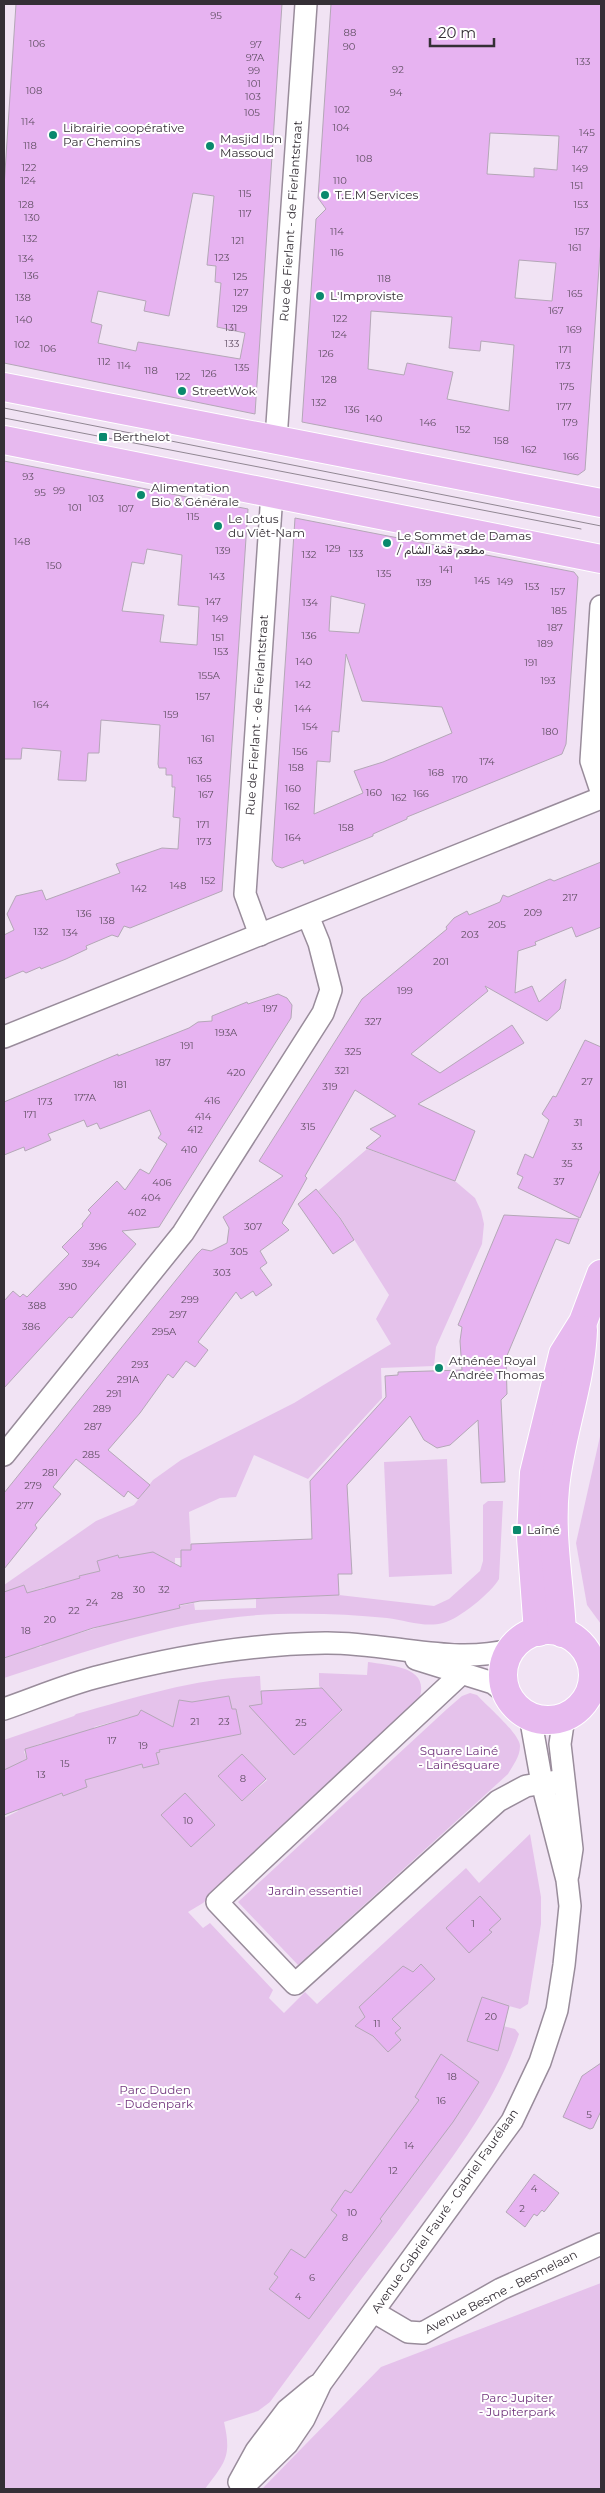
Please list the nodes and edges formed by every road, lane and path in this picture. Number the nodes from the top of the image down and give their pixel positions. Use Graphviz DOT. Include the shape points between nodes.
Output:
graph roads {
  1 [pos="306,4"];
  2 [pos="4,386"];
  3 [pos="276,439"];
  4 [pos="4,440"];
  5 [pos="272,493"];
  6 [pos="601,503"];
  7 [pos="601,559"];
  8 [pos="601,606"];
  9 [pos="601,791"];
  10 [pos="601,798"];
  11 [pos="308,916"];
  12 [pos="260,935"];
  13 [pos="4,1037"];
  14 [pos="601,1274"];
  15 [pos="4,1455"];
  16 [pos="550,1632"];
  17 [pos="388,1649"];
  18 [pos="510,1650"];
  19 [pos="461,1674"];
  20 [pos="596,1693"];
  21 [pos="507,1694"];
  22 [pos="4,1709"];
  23 [pos="530,1716"];
  24 [pos="564,1717"];
  25 [pos="552,1781"];
  26 [pos="601,2244"];
  27 [pos="374,2312"];
  28 [pos="321,2383"];
  29 [pos="234,2489"];
  30 [pos="242,2489"];
  1 -- 3 [label="street, Rue de Fierlant - de Fierlantstraat"];
  2 -- 3 [label="main road"];
  3 -- 6 [label="main road"];
  4 -- 5 [label="main road"];
  5 -- 7 [label="main road"];
  5 -- 12 [label="street, Rue de Fierlant - de Fierlantstraat" via="245,894"];
  8 -- 9 [label="street" via="591,761"];
  10 -- 11 [label="street"];
  11 -- 12 [label="street"];
  11 -- 15 [label="street" via="331,990 323,1013 183,1233"];
  12 -- 13 [label="street"];
  14 -- 16 [label="main road" via="583,1322 582,1358 554,1488"];
  16 -- 18 [label="main road" via="522,1638"];
  16 -- 20 [label="main road" via="575,1640 588,1657"];
  17 -- 18 [label="street" via="484,1656"];
  17 -- 19 [label="street"];
  17 -- 22 [label="street" via="328,1643 262,1645 99,1676"];
  18 -- 21 [label="main road" via="504,1664 503,1680"];
  19 -- 21 [label="street" via="492,1683"];
  19 -- 25 [label="street" via="217,1902 295,1984 498,1801 516,1790"];
  20 -- 24 [label="main road"];
  21 -- 23 [label="main road" via="516,1707"];
  23 -- 24 [label="main road" via="547,1720"];
  23 -- 25 [label="street, Avenue Gabriel Fauré - Gabriel Faurélaan"];
  24 -- 25 [label="street, Avenue Gabriel Fauré - Gabriel Faurélaan"];
  25 -- 27 [label="street, Avenue Gabriel Fauré - Gabriel Faurélaan" via="572,1849 567,1880 570,1906 556,2010 531,2083 507,2128"];
  26 -- 27 [label="street, Avenue Besme - Besmelaan" via="501,2289 423,2333 408,2332"];
  27 -- 28 [label="street, Avenue Gabriel Fauré - Gabriel Faurélaan"];
  28 -- 29 [label="street, Avenue Gabriel Fauré - Gabriel Faurélaan" via="287,2410 256,2451"];
  28 -- 30 [label="street, Avenue Gabriel Fauré - Gabriel Faurélaan" via="304,2419 287,2444"];
}
